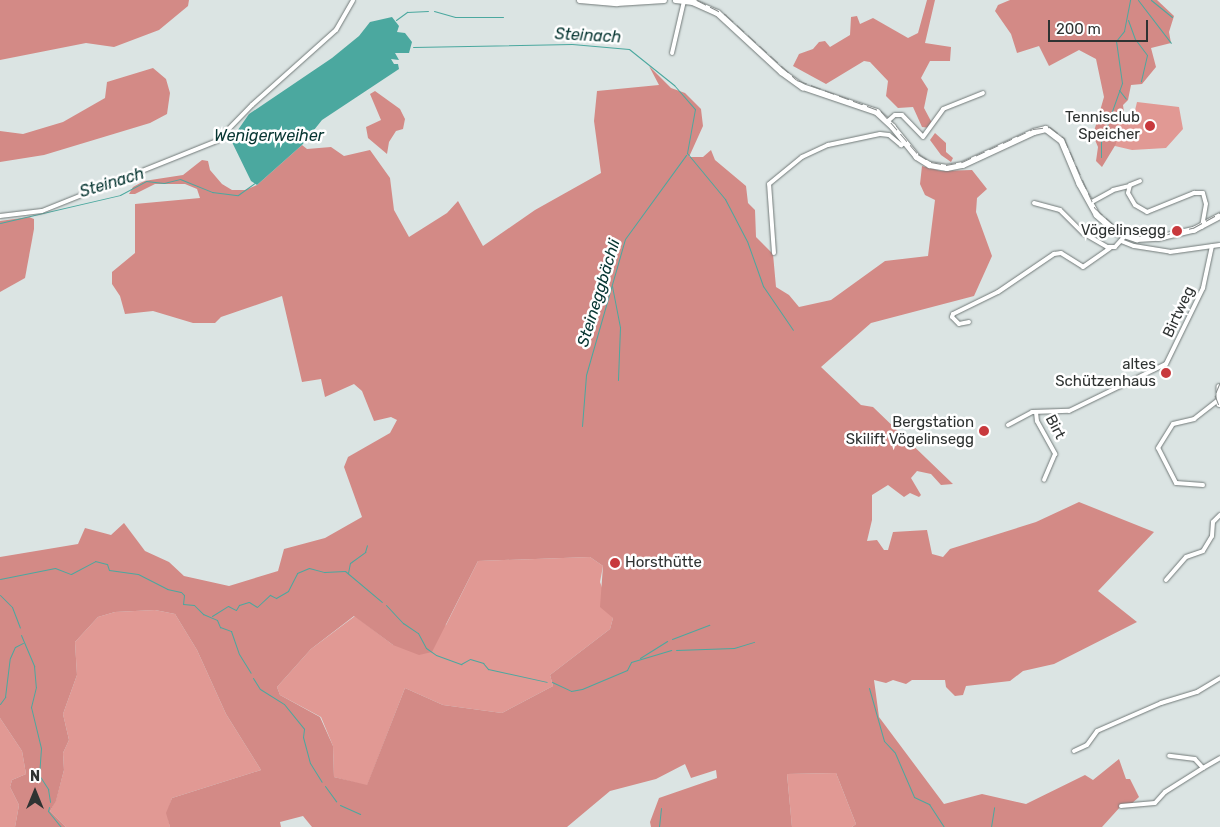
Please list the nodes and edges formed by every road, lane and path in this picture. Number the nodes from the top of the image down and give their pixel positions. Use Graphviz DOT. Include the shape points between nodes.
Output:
graph roads {
  1 [pos="353,0"];
  2 [pos="580,0"];
  3 [pos="664,0"];
  4 [pos="676,0"];
  5 [pos="684,1"];
  6 [pos="672,53"];
  7 [pos="983,93"];
  8 [pos="888,121"];
  9 [pos="905,143"];
  10 [pos="1140,181"];
  11 [pos="1129,186"];
  12 [pos="1034,203"];
  13 [pos="1089,203"];
  14 [pos="0,216"];
  15 [pos="1220,216"];
  16 [pos="1202,227"];
  17 [pos="1123,238"];
  18 [pos="1220,245"];
  19 [pos="1212,246"];
  20 [pos="1110,248"];
  21 [pos="774,253"];
  22 [pos="969,322"];
  23 [pos="1220,387"];
  24 [pos="1219,402"];
  25 [pos="1036,412"];
  26 [pos="1008,425"];
  27 [pos="1044,480"];
  28 [pos="1204,485"];
  29 [pos="1220,515"];
  30 [pos="1166,580"];
  31 [pos="1220,678"];
  32 [pos="1074,751"];
  33 [pos="1169,756"];
  34 [pos="1220,758"];
  35 [pos="1203,768"];
  36 [pos="1121,806"];
  1 -- 14 [label="street" via="336,30 259,98 217,141 42,210"];
  2 -- 3 [label="main road"];
  4 -- 5 [label="main road"];
  5 -- 6 [label="street"];
  5 -- 8 [label="main road" via="704,5 724,17 795,82 816,93 866,106"];
  7 -- 8 [label="street" via="943,110 923,138 902,115 895,115"];
  8 -- 9 [label="main road"];
  9 -- 13 [label="main road" via="926,163 947,168 963,165 1038,130 1051,130 1062,140"];
  9 -- 21 [label="street" via="900,145 889,135 880,134 828,145 802,157 769,184"];
  10 -- 11 [label="street"];
  11 -- 13 [label="street" via="1113,190"];
  11 -- 16 [label="street" via="1129,197 1135,205 1150,213 1194,193 1204,193 1206,204"];
  12 -- 20 [label="street" via="1060,210 1083,233"];
  13 -- 17 [label="main road" via="1101,220"];
  15 -- 16 [label="main road"];
  16 -- 17 [label="main road" via="1155,239"];
  17 -- 19 [label="street" via="1134,246 1170,252"];
  17 -- 20 [label="street"];
  18 -- 19 [label="street"];
  19 -- 25 [label="street, Birtweg" via="1203,288 1166,364 1069,412"];
  20 -- 22 [label="street" via="1081,267 1061,253 1054,254 953,314 959,324"];
  23 -- 24 [label="main road"];
  24 -- 28 [label="street" via="1194,419 1173,424 1158,448 1176,483"];
  25 -- 26 [label="street, Birtweg"];
  25 -- 27 [label="street, Birt" via="1037,422 1055,454"];
  29 -- 30 [label="street" via="1213,522 1212,536 1203,551 1186,557"];
  31 -- 32 [label="street" via="1197,692 1097,731 1086,745"];
  33 -- 35 [label="street" via="1195,759"];
  34 -- 35 [label="street"];
  35 -- 36 [label="street" via="1165,792 1155,803"];
}
